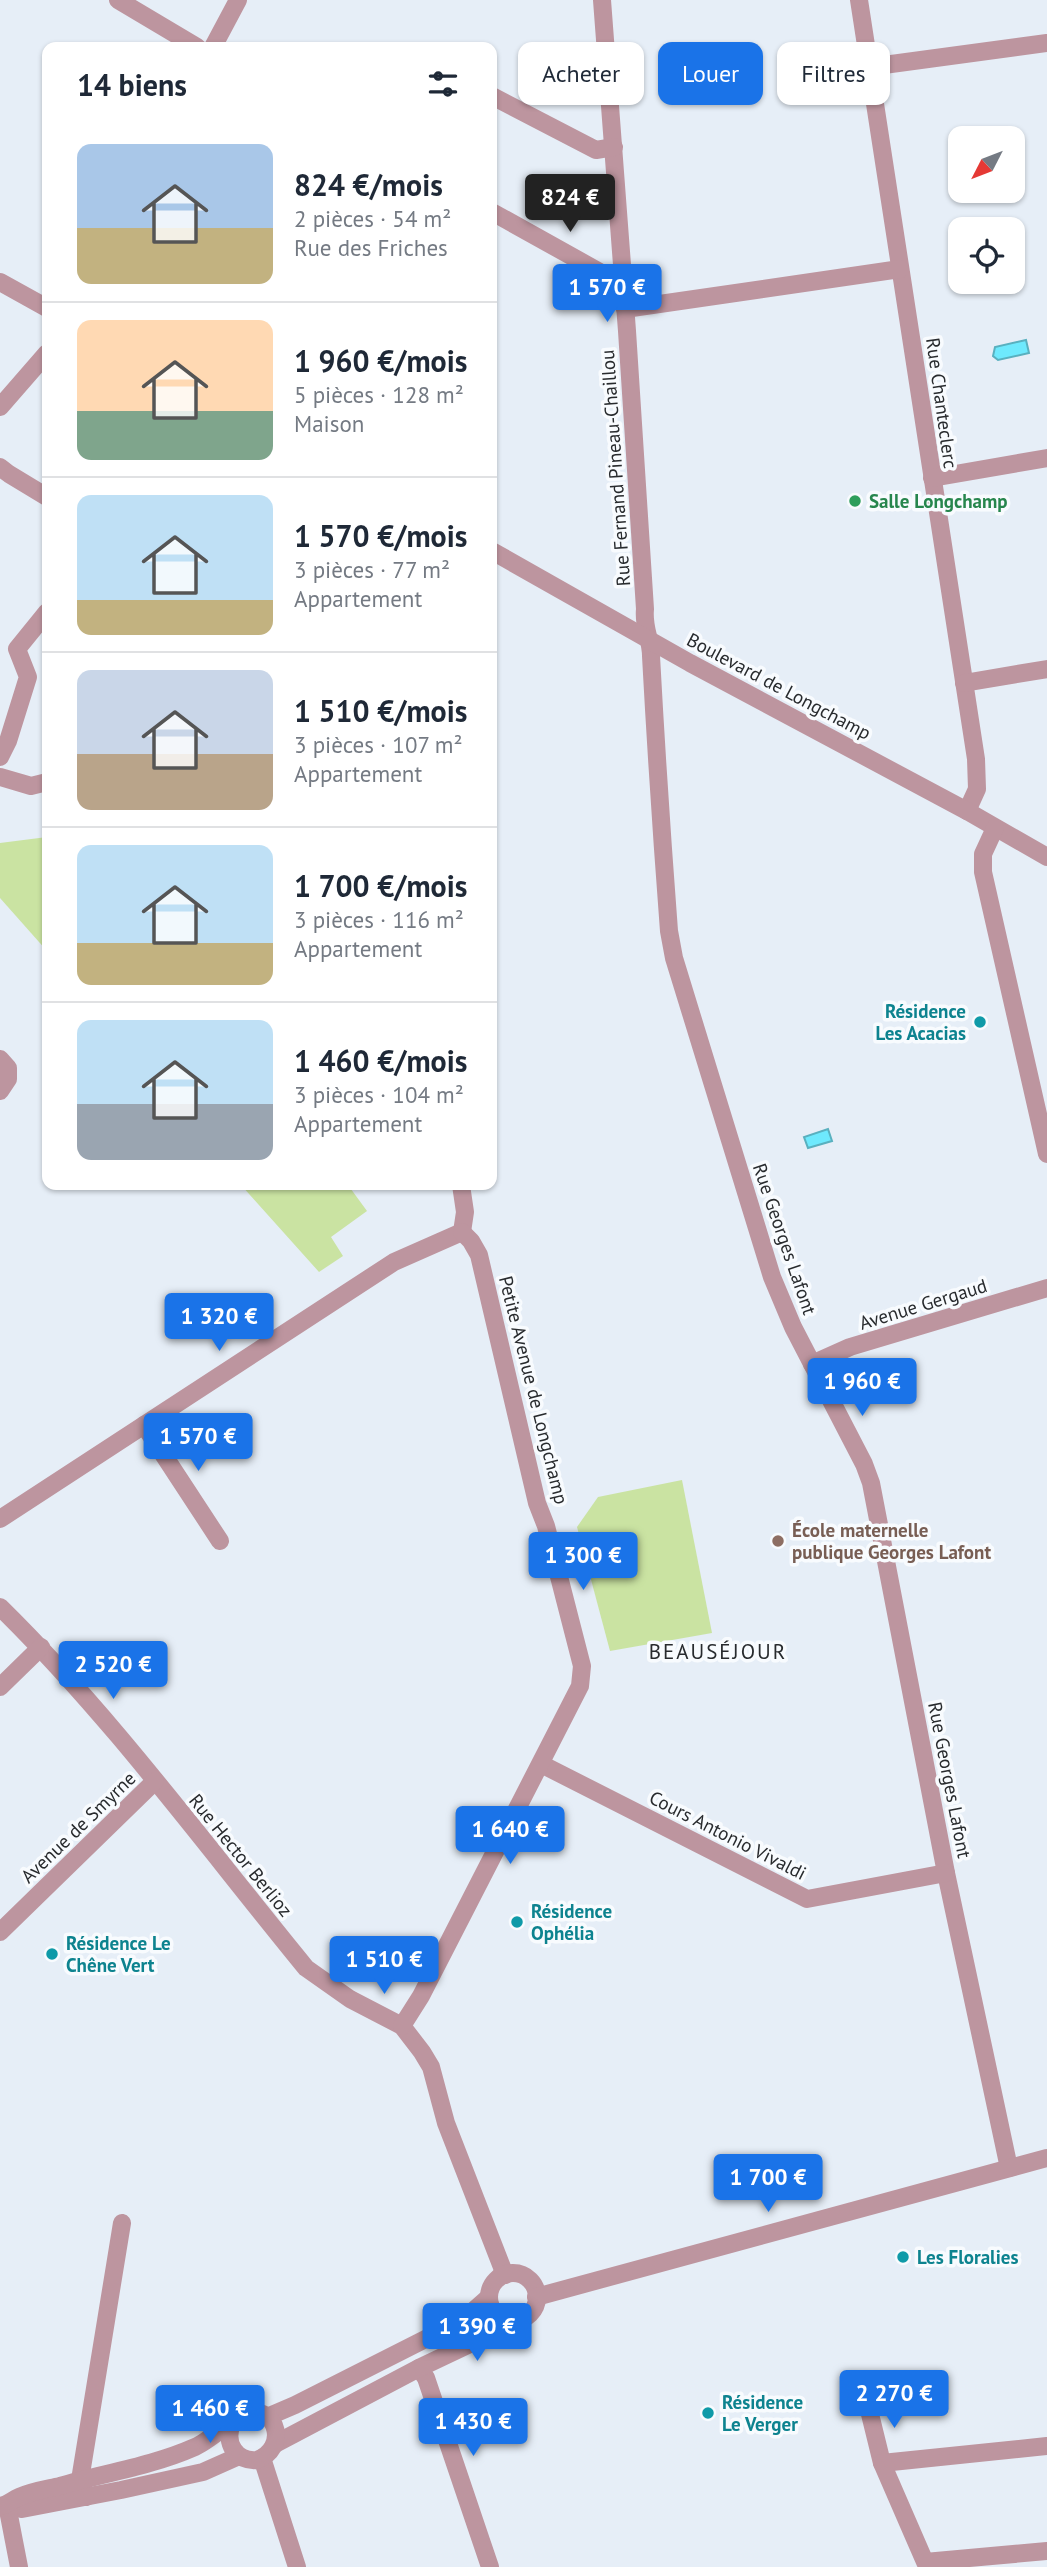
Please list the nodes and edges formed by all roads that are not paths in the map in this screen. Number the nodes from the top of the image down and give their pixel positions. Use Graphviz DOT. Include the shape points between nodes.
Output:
graph roads {
  1 [pos="118,0"];
  2 [pos="238,0"];
  3 [pos="602,0"];
  4 [pos="859,0"];
  5 [pos="189,42"];
  6 [pos="216,42"];
  7 [pos="865,42"];
  8 [pos="1047,43"];
  9 [pos="890,64"];
  10 [pos="497,99"];
  11 [pos="875,105"];
  12 [pos="614,147"];
  13 [pos="497,215"];
  14 [pos="901,268"];
  15 [pos="0,282"];
  16 [pos="625,300"];
  17 [pos="42,305"];
  18 [pos="42,359"];
  19 [pos="0,407"];
  20 [pos="1047,458"];
  21 [pos="0,467"];
  22 [pos="932,478"];
  23 [pos="42,494"];
  24 [pos="497,554"];
  25 [pos="42,617"];
  26 [pos="648,639"];
  27 [pos="8,648"];
  28 [pos="1047,669"];
  29 [pos="964,683"];
  30 [pos="0,757"];
  31 [pos="0,777"];
  32 [pos="42,783"];
  33 [pos="967,811"];
  34 [pos="995,828"];
  35 [pos="1047,857"];
  36 [pos="0,1059"];
  37 [pos="0,1091"];
  38 [pos="1047,1154"];
  39 [pos="462,1190"];
  40 [pos="462,1232"];
  41 [pos="1047,1289"];
  42 [pos="812,1364"];
  43 [pos="144,1425"];
  44 [pos="0,1520"];
  45 [pos="220,1541"];
  46 [pos="0,1606"];
  47 [pos="41,1647"];
  48 [pos="0,1687"];
  49 [pos="541,1764"];
  50 [pos="155,1781"];
  51 [pos="946,1873"];
  52 [pos="0,1932"];
  53 [pos="402,2026"];
  54 [pos="1047,2158"];
  55 [pos="1009,2168"];
  56 [pos="122,2223"];
  57 [pos="505,2275"];
  58 [pos="489,2297"];
  59 [pos="536,2297"];
  60 [pos="510,2320"];
  61 [pos="419,2368"];
  62 [pos="867,2406"];
  63 [pos="267,2417"];
  64 [pos="232,2424"];
  65 [pos="275,2444"];
  66 [pos="1047,2446"];
  67 [pos="239,2456"];
  68 [pos="262,2458"];
  69 [pos="882,2463"];
  70 [pos="83,2488"];
  71 [pos="3,2505"];
  72 [pos="1047,2551"];
  73 [pos="19,2567"];
  74 [pos="297,2567"];
  75 [pos="490,2567"];
  1 -- 5 [label="street"];
  2 -- 6 [label="street"];
  3 -- 12 [label="street, Rue Fernand Pineau-Chaillou"];
  4 -- 7 [label="street, Rue Chanteclerc"];
  8 -- 9 [label="street"];
  10 -- 12 [label="street" via="596,150"];
  11 -- 14 [label="street, Rue Chanteclerc"];
  12 -- 16 [label="street, Rue Fernand Pineau-Chaillou"];
  13 -- 16 [label="street" via="607,276"];
  14 -- 16 [label="street"];
  14 -- 22 [label="street, Rue Chanteclerc"];
  15 -- 17 [label="street"];
  16 -- 26 [label="street, Rue Fernand Pineau-Chaillou"];
  18 -- 19 [label="street"];
  20 -- 22 [label="street"];
  21 -- 23 [label="street"];
  22 -- 29 [label="street, Rue Chanteclerc"];
  24 -- 26 [label="street, Boulevard de Longchamp"];
  25 -- 27 [label="street"];
  26 -- 33 [label="street, Boulevard de Longchamp"];
  26 -- 42 [label="street, Rue Georges Lafont" via="674,958 772,1277"];
  27 -- 30 [label="street" via="28,677"];
  28 -- 29 [label="street"];
  29 -- 33 [label="street, Rue Chanteclerc" via="977,778"];
  31 -- 32 [label="street" via="31,786"];
  33 -- 34 [label="street, Boulevard de Longchamp"];
  34 -- 35 [label="street, Boulevard de Longchamp"];
  34 -- 38 [label="street" via="983,853 983,872"];
  36 -- 37 [label="street" via="8,1068 8,1079"];
  39 -- 40 [label="street"];
  40 -- 43 [label="street" via="394,1262"];
  40 -- 49 [label="street, Petite Avenue de Longchamp" via="479,1255 537,1503 582,1666 580,1686"];
  41 -- 42 [label="street, Avenue Gergaud" via="850,1347"];
  42 -- 51 [label="street, Rue Georges Lafont" via="871,1483"];
  43 -- 44 [label="street"];
  43 -- 45 [label="street"];
  46 -- 47 [label="street, Rue Hector Berlioz"];
  47 -- 48 [label="street"];
  47 -- 50 [label="street, Rue Hector Berlioz"];
  49 -- 51 [label="street, Cours Antonio Vivaldi" via="807,1899"];
  49 -- 53 [label="street, Petite Avenue de Longchamp"];
  50 -- 52 [label="street, Avenue de Smyrne"];
  50 -- 53 [label="street, Rue Hector Berlioz" via="306,1968 350,1999"];
  51 -- 55 [label="street, Rue Georges Lafont"];
  53 -- 57 [label="street, Rue Hector Berlioz" via="430,2067 446,2123"];
  54 -- 55 [label="street"];
  55 -- 59 [label="street"];
  56 -- 70 [label="street"];
  57 -- 58 [label="street" via="492,2285"];
  57 -- 59 [label="street" via="527,2278"];
  58 -- 60 [label="street" via="498,2316"];
  58 -- 63 [label="street" via="463,2320"];
  59 -- 60 [label="street" via="526,2317"];
  60 -- 61 [label="street" via="497,2332"];
  61 -- 65 [label="street"];
  61 -- 75 [label="street"];
  62 -- 69 [label="street"];
  63 -- 64 [label="street" via="252,2412"];
  63 -- 65 [label="street" via="275,2429"];
  64 -- 67 [label="street" via="230,2445"];
  64 -- 70 [label="street" via="195,2447"];
  65 -- 68 [label="street"];
  66 -- 69 [label="street"];
  67 -- 68 [label="street"];
  67 -- 70 [label="street" via="202,2472"];
  68 -- 74 [label="street"];
  69 -- 72 [label="street" via="925,2562"];
  70 -- 71 [label="street" via="21,2496"];
  71 -- 73 [label="street"];
}
